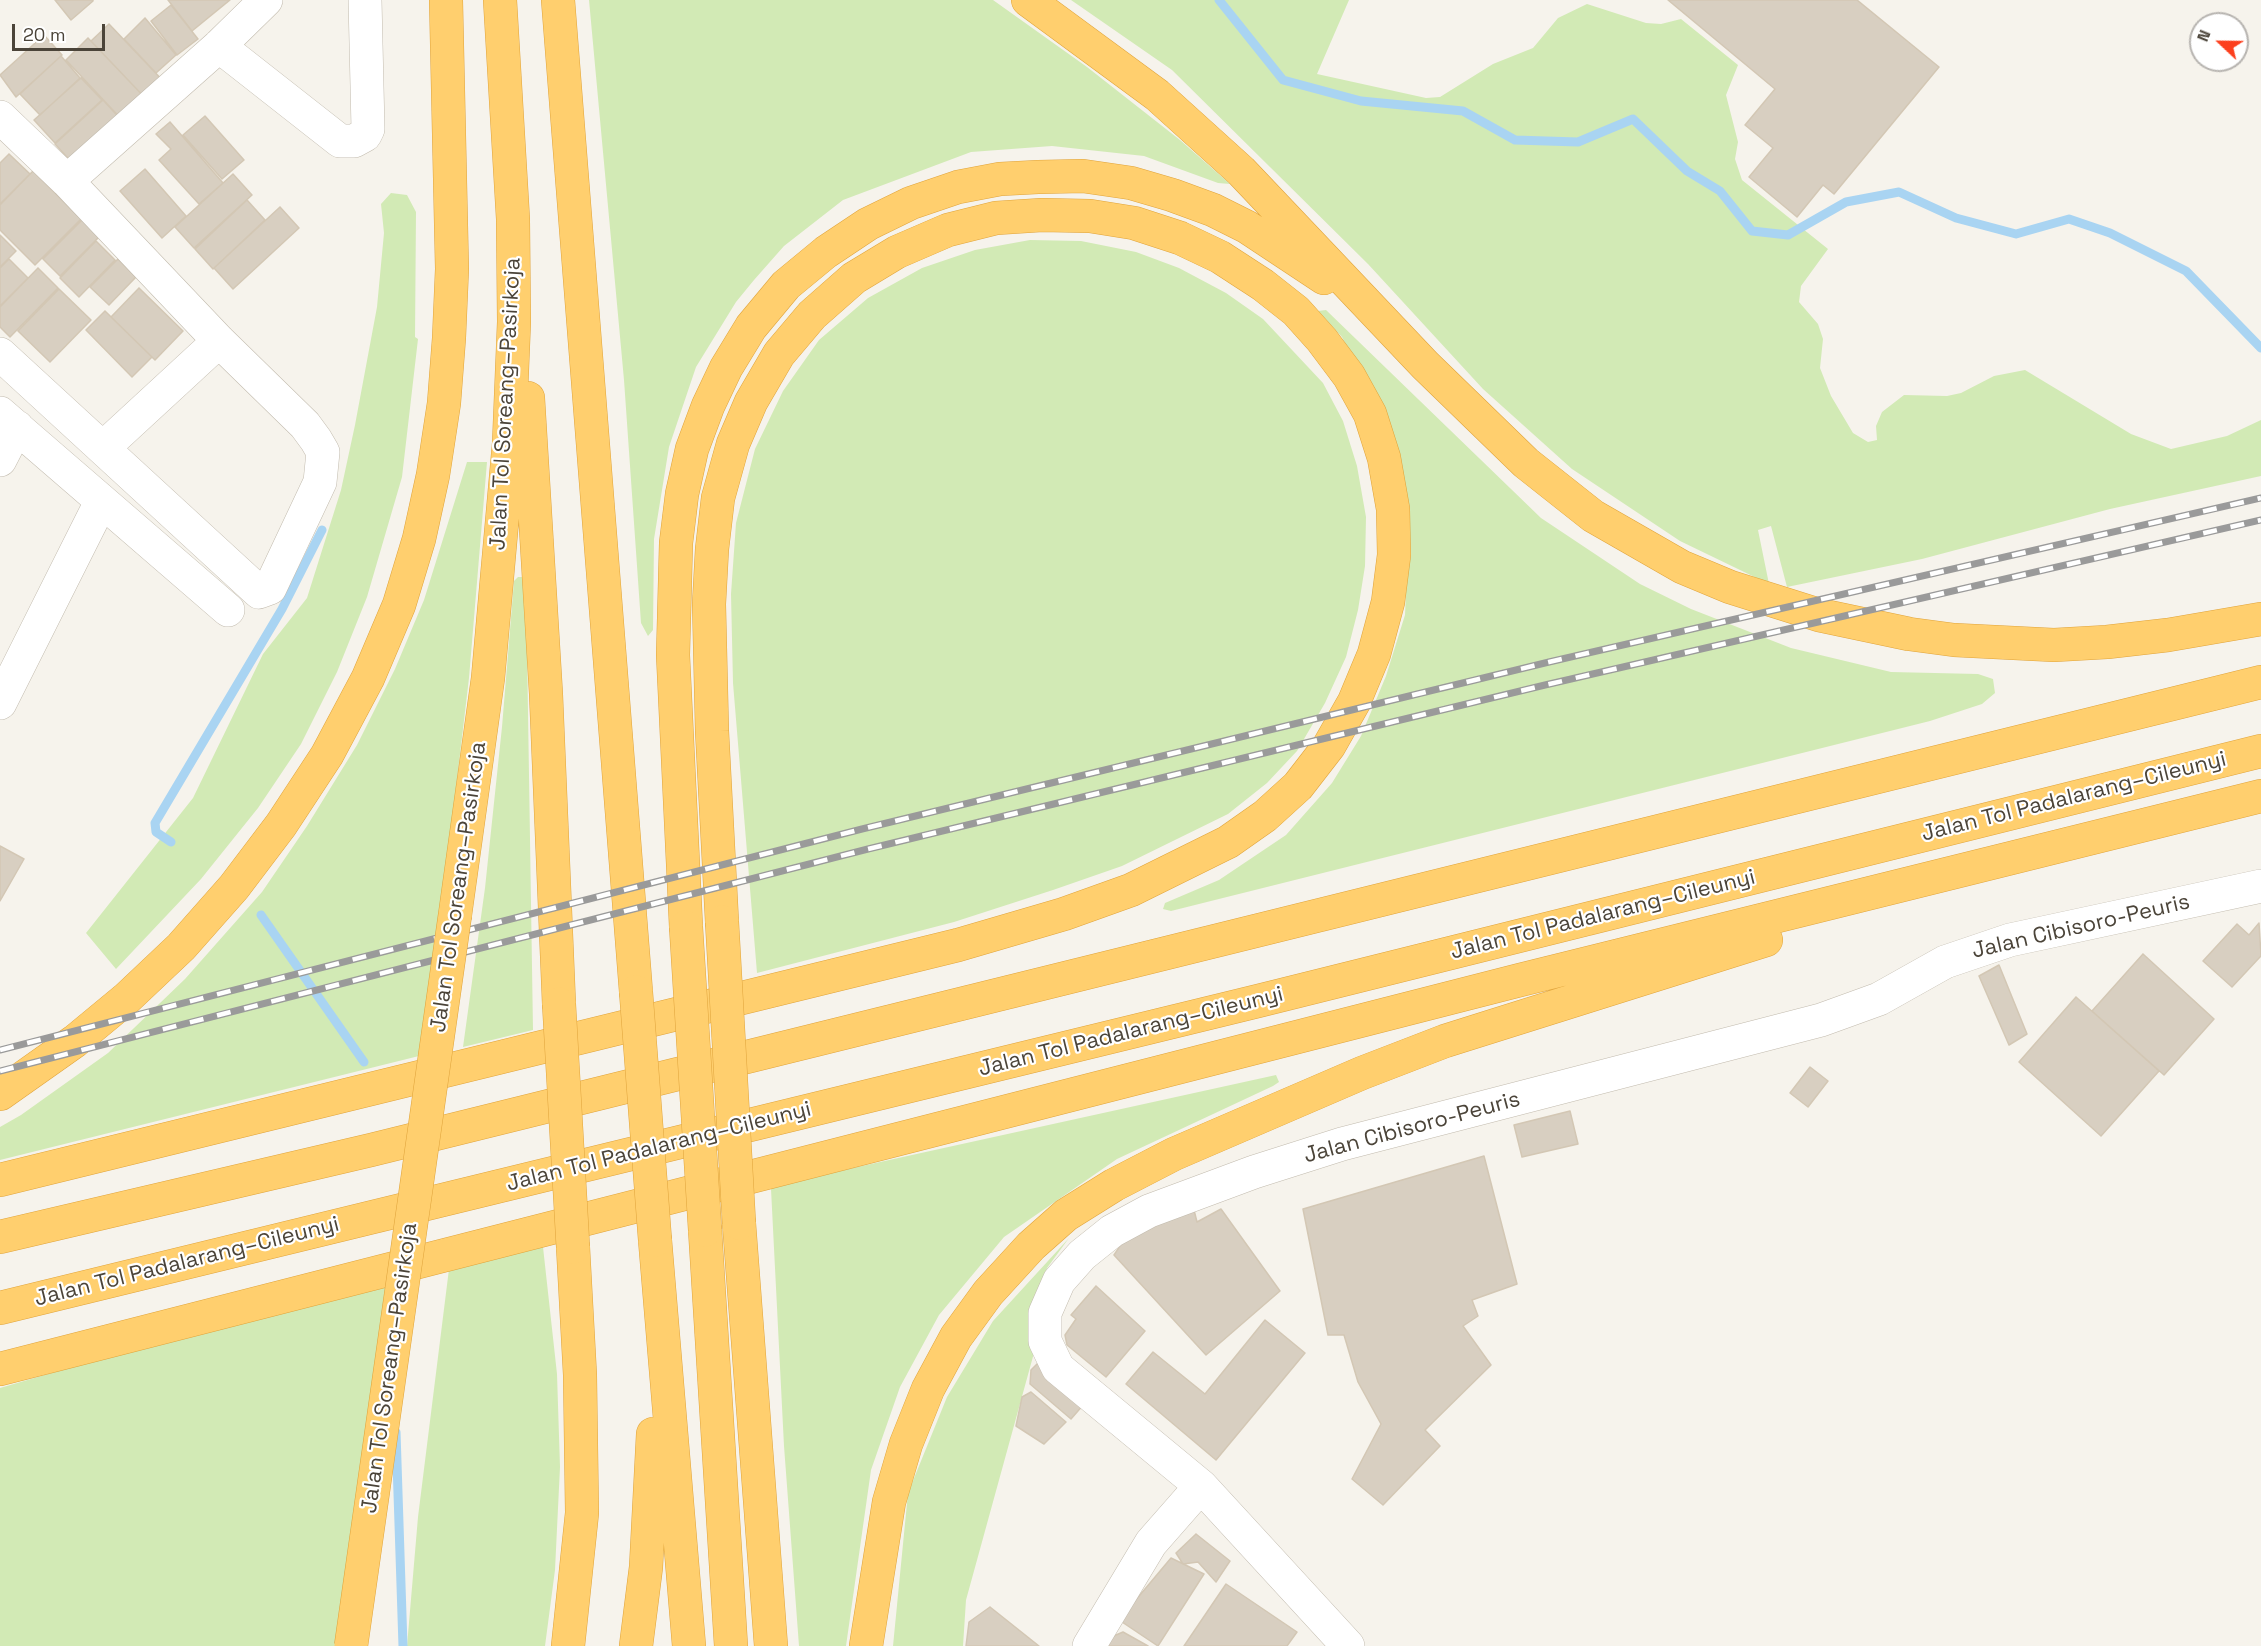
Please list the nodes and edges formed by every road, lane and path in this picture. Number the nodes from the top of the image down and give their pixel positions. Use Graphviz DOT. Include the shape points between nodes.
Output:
graph roads {
  1 [pos="266,0"];
  2 [pos="365,0"];
  3 [pos="446,0"];
  4 [pos="500,0"];
  5 [pos="558,0"];
  6 [pos="1028,0"];
  7 [pos="219,46"];
  8 [pos="0,117"];
  9 [pos="508,124"];
  10 [pos="67,180"];
  11 [pos="219,340"];
  12 [pos="0,354"];
  13 [pos="1425,365"];
  14 [pos="9,420"];
  15 [pos="103,448"];
  16 [pos="0,460"];
  17 [pos="101,502"];
  18 [pos="228,610"];
  19 [pos="2261,619"];
  20 [pos="2261,681"];
  21 [pos="0,703"];
  22 [pos="2261,751"];
  23 [pos="2261,796"];
  24 [pos="2091,838"];
  25 [pos="2261,886"];
  26 [pos="0,1094"];
  27 [pos="0,1180"];
  28 [pos="0,1237"];
  29 [pos="654,1240"];
  30 [pos="0,1308"];
  31 [pos="0,1369"];
  32 [pos="1201,1486"];
  33 [pos="351,1646"];
  34 [pos="568,1646"];
  35 [pos="636,1646"];
  36 [pos="689,1646"];
  37 [pos="731,1646"];
  38 [pos="771,1646"];
  39 [pos="866,1646"];
  40 [pos="1089,1646"];
  41 [pos="1348,1646"];
  1 -- 7 [label="street"];
  2 -- 7 [label="street" via="368,129 354,141 339,141"];
  3 -- 26 [label="highway" via="452,269 444,403 419,539 399,605 368,678 327,755 234,887 127,998"];
  4 -- 9 [label="highway"];
  5 -- 29 [label="highway, bridge"];
  6 -- 13 [label="highway" via="1124,69 1208,140"];
  7 -- 10 [label="street"];
  8 -- 10 [label="street"];
  9 -- 33 [label="highway, Jalan Tol Soreang–Pasirkoja, bridge" via="514,293 508,443 488,678"];
  9 -- 34 [label="highway, bridge" via="534,478 580,1375 582,1513"];
  10 -- 11 [label="street"];
  11 -- 15 [label="street"];
  11 -- 15 [label="street" via="305,424 323,452 320,482 270,588 259,592"];
  12 -- 15 [label="street"];
  13 -- 19 [label="highway" via="1526,463 1593,516 1682,567 1775,603 1909,634 2021,644 2107,642"];
  13 -- 37 [label="highway, bridge" via="1329,282 1281,248 1213,210 1131,183 1083,176 1000,179 958,187 911,203 868,224 786,285 726,368 692,449 682,494 676,543 673,644 686,927"];
  14 -- 16 [label="street"];
  14 -- 17 [label="street"];
  17 -- 18 [label="street"];
  17 -- 21 [label="street"];
  20 -- 28 [label="highway" via="371,1150"];
  22 -- 30 [label="highway, Jalan Tol Padalarang–Cileunyi"];
  23 -- 24 [label="highway"];
  24 -- 31 [label="highway"];
  24 -- 39 [label="highway" via="1445,1041 1173,1154 1066,1215 1030,1246 988,1293 956,1337 928,1389 889,1502"];
  25 -- 32 [label="street, Jalan Cibisoro-Peuris" via="1978,949 1945,962 1879,999 1821,1020 1342,1144 1193,1194 1112,1231 1082,1255 1059,1281 1045,1313 1045,1341 1059,1368"];
  27 -- 38 [label="highway, bridge" via="958,945 1131,890 1228,842 1265,816 1298,786 1329,746 1374,654 1388,602 1394,555 1392,509 1384,458 1370,414 1349,376 1296,311 1220,257 1180,238 1134,223 1101,218 996,218 957,228 897,252 854,278 812,315 779,354 751,402 733,444 718,498 712,549 712,731 722,922 739,1223"];
  29 -- 35 [label="highway" via="653,1444 646,1566"];
  29 -- 36 [label="highway"];
  32 -- 40 [label="street" via="1151,1543"];
  32 -- 41 [label="street, Jalan Cibisoro-Peuris"];
}
